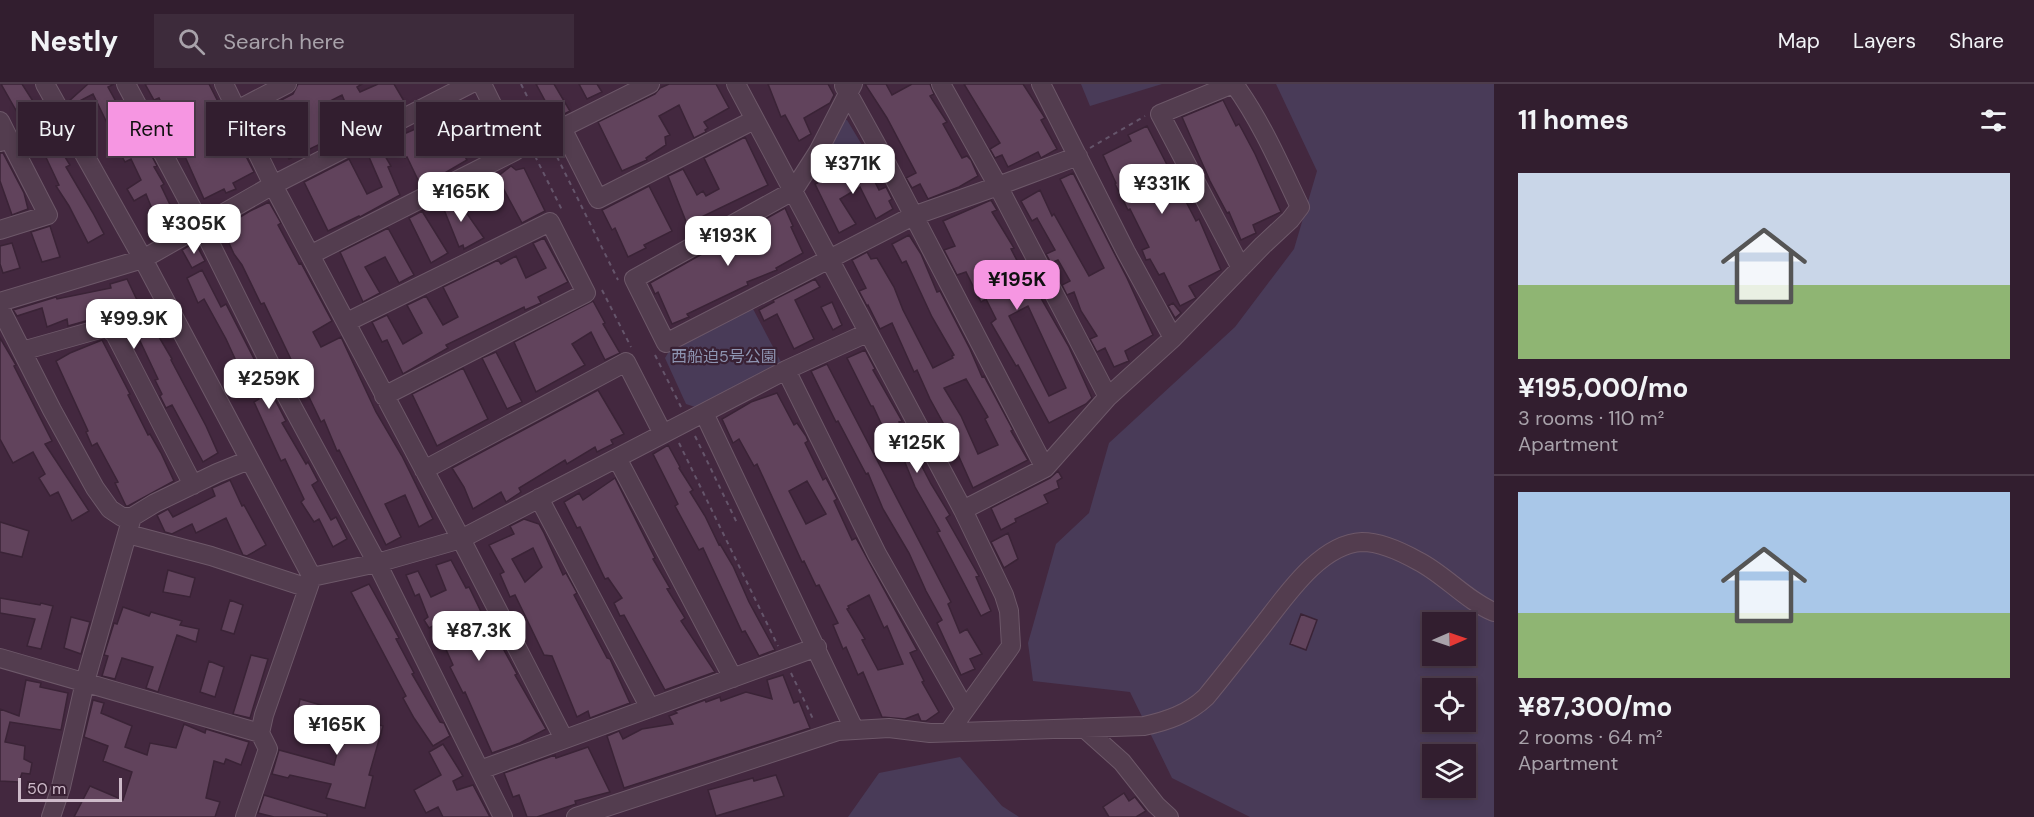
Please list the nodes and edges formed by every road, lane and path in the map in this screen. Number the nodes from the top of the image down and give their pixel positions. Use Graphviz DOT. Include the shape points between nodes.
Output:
graph roads {
  1 [pos="45,84"];
  2 [pos="126,84"];
  3 [pos="224,84"];
  4 [pos="287,84"];
  5 [pos="470,84"];
  6 [pos="482,84"];
  7 [pos="650,84"];
  8 [pos="736,84"];
  9 [pos="941,84"];
  10 [pos="1041,84"];
  11 [pos="1233,84"];
  12 [pos="848,87"];
  13 [pos="233,102"];
  14 [pos="252,102"];
  15 [pos="1160,114"];
  16 [pos="754,120"];
  17 [pos="0,121"];
  18 [pos="5,141"];
  19 [pos="259,156"];
  20 [pos="1078,156"];
  21 [pos="273,185"];
  22 [pos="998,186"];
  23 [pos="794,191"];
  24 [pos="913,216"];
  25 [pos="201,225"];
  26 [pos="0,230"];
  27 [pos="310,255"];
  28 [pos="830,258"];
  29 [pos="143,259"];
  30 [pos="1240,268"];
  31 [pos="0,302"];
  32 [pos="0,308"];
  33 [pos="347,322"];
  34 [pos="867,333"];
  35 [pos="1173,338"];
  36 [pos="22,351"];
  37 [pos="786,369"];
  38 [pos="384,396"];
  39 [pos="1108,397"];
  40 [pos="704,413"];
  41 [pos="663,434"];
  42 [pos="616,458"];
  43 [pos="249,460"];
  44 [pos="1046,468"];
  45 [pos="424,470"];
  46 [pos="193,485"];
  47 [pos="539,498"];
  48 [pos="963,510"];
  49 [pos="130,525"];
  50 [pos="461,538"];
  51 [pos="377,563"];
  52 [pos="310,582"];
  53 [pos="1494,612"];
  54 [pos="817,647"];
  55 [pos="0,658"];
  56 [pos="732,678"];
  57 [pos="85,682"];
  58 [pos="650,708"];
  59 [pos="965,709"];
  60 [pos="1084,728"];
  61 [pos="854,729"];
  62 [pos="949,732"];
  63 [pos="261,733"];
  64 [pos="564,739"];
  65 [pos="480,770"];
  66 [pos="248,816"];
  67 [pos="51,817"];
  68 [pos="503,817"];
  69 [pos="576,817"];
  70 [pos="1168,817"];
  1 -- 29 [label="street"];
  2 -- 25 [label="street"];
  3 -- 13 [label="street"];
  4 -- 14 [label="street"];
  5 -- 21 [label="street"];
  6 -- 27 [label="street" via="515,151"];
  7 -- 16 [label="street" via="562,128 598,199"];
  8 -- 16 [label="street"];
  9 -- 22 [label="street"];
  10 -- 20 [label="street"];
  11 -- 15 [label="street"];
  11 -- 30 [label="street" via="1300,207"];
  12 -- 23 [label="street" via="818,152"];
  12 -- 24 [label="street"];
  15 -- 20 [label="path" via="1145,116"];
  15 -- 30 [label="street"];
  16 -- 23 [label="street"];
  17 -- 18 [label="street"];
  18 -- 26 [label="street" via="48,214"];
  19 -- 21 [label="street"];
  20 -- 22 [label="street"];
  20 -- 35 [label="street"];
  21 -- 25 [label="street"];
  21 -- 27 [label="street"];
  22 -- 24 [label="street"];
  22 -- 39 [label="street"];
  23 -- 28 [label="street"];
  23 -- 28 [label="street" via="634,279 666,343"];
  24 -- 28 [label="street"];
  24 -- 44 [label="street"];
  25 -- 29 [label="street"];
  25 -- 51 [label="street"];
  27 -- 33 [label="street"];
  28 -- 34 [label="street"];
  29 -- 31 [label="street"];
  29 -- 43 [label="street"];
  30 -- 35 [label="street"];
  32 -- 36 [label="street"];
  33 -- 38 [label="street"];
  33 -- 38 [label="street" via="550,222 586,293"];
  34 -- 37 [label="street"];
  34 -- 48 [label="street"];
  35 -- 39 [label="street"];
  36 -- 46 [label="street" via="107,327 115,334"];
  36 -- 49 [label="street" via="95,488 110,509"];
  37 -- 40 [label="street"];
  37 -- 59 [label="street" via="878,554"];
  38 -- 45 [label="street"];
  39 -- 44 [label="street"];
  40 -- 41 [label="street"];
  40 -- 54 [label="street"];
  41 -- 42 [label="street"];
  41 -- 45 [label="street" via="626,362"];
  42 -- 47 [label="street"];
  42 -- 56 [label="street"];
  43 -- 46 [label="street"];
  43 -- 52 [label="street"];
  44 -- 48 [label="street"];
  45 -- 50 [label="street"];
  46 -- 49 [label="street" via="155,503"];
  47 -- 50 [label="street"];
  47 -- 58 [label="street"];
  48 -- 59 [label="street" via="1004,595 1011,628 1011,646"];
  49 -- 52 [label="street" via="211,556"];
  49 -- 57 [label="street"];
  50 -- 51 [label="street"];
  50 -- 64 [label="street"];
  51 -- 52 [label="street"];
  51 -- 65 [label="street"];
  52 -- 63 [label="street"];
  53 -- 60 [label="street" via="1419,561 1376,544 1361,542 1341,547 1302,577 1199,703 1175,718 1144,726"];
  54 -- 56 [label="street"];
  54 -- 61 [label="street"];
  55 -- 57 [label="street"];
  56 -- 58 [label="street"];
  57 -- 63 [label="street"];
  57 -- 67 [label="street"];
  58 -- 64 [label="street"];
  59 -- 62 [label="street"];
  60 -- 62 [label="street"];
  60 -- 70 [label="street" via="1122,762"];
  61 -- 62 [label="street"];
  61 -- 69 [label="street" via="834,732"];
  63 -- 66 [label="street" via="267,749"];
  64 -- 65 [label="street"];
  65 -- 68 [label="street"];
}
